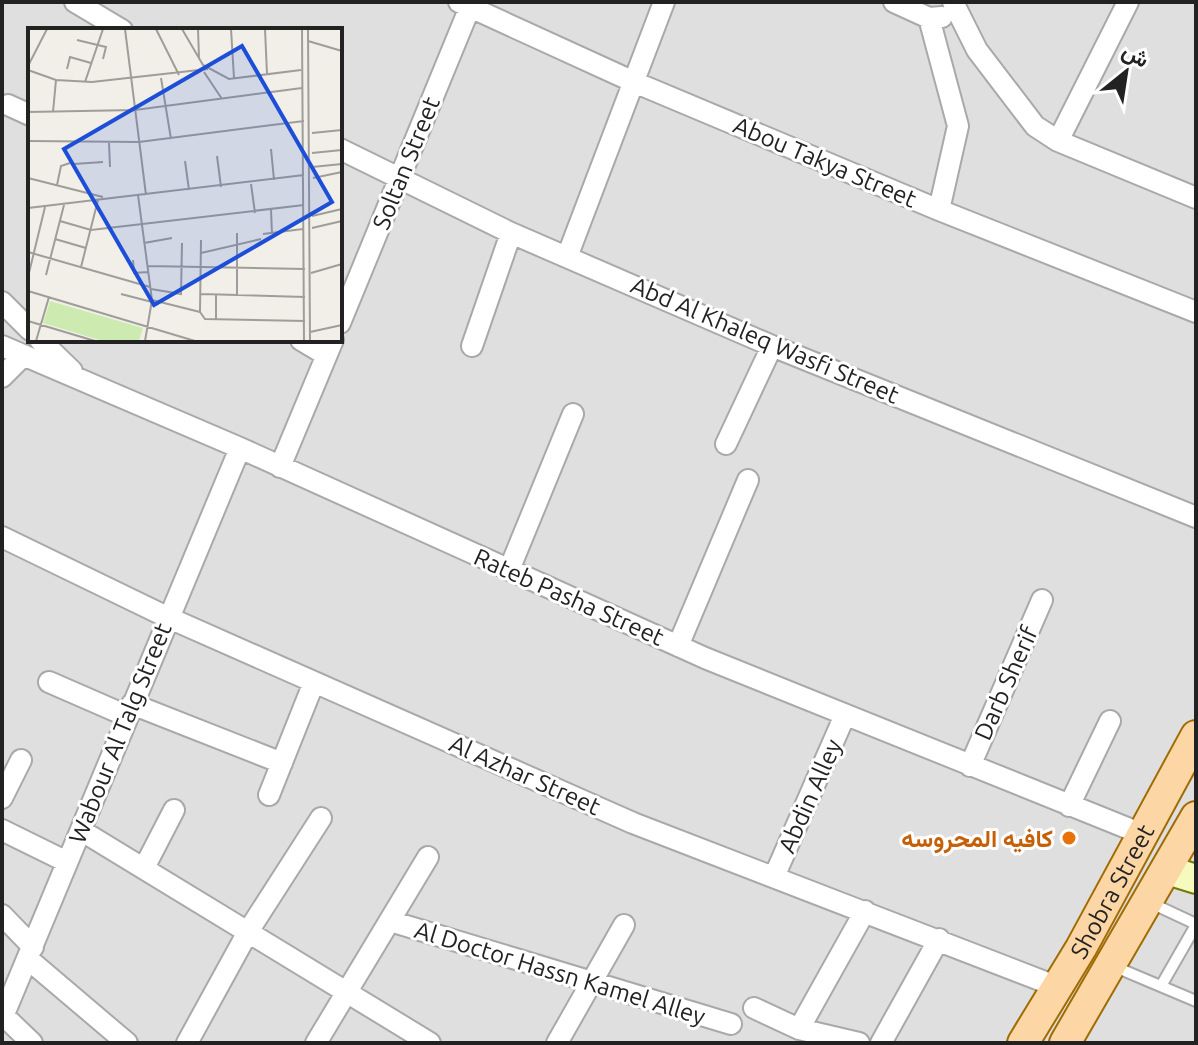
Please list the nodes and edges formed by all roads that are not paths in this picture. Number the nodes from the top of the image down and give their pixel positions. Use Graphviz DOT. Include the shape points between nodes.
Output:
graph roads {
  1 [pos="75,2"];
  2 [pos="664,2"];
  3 [pos="894,2"];
  4 [pos="1128,2"];
  5 [pos="466,4"];
  6 [pos="955,9"];
  7 [pos="929,18"];
  8 [pos="119,28"];
  9 [pos="634,82"];
  10 [pos="8,105"];
  11 [pos="28,114"];
  12 [pos="1058,141"];
  13 [pos="342,150"];
  14 [pos="399,181"];
  15 [pos="1196,198"];
  16 [pos="939,210"];
  17 [pos="511,233"];
  18 [pos="567,257"];
  19 [pos="2,302"];
  20 [pos="1196,312"];
  21 [pos="342,318"];
  22 [pos="28,328"];
  23 [pos="42,342"];
  24 [pos="308,342"];
  25 [pos="2,346"];
  26 [pos="472,346"];
  27 [pos="772,346"];
  28 [pos="330,348"];
  29 [pos="24,355"];
  30 [pos="2,377"];
  31 [pos="80,379"];
  32 [pos="573,414"];
  33 [pos="726,444"];
  34 [pos="240,448"];
  35 [pos="280,467"];
  36 [pos="748,480"];
  37 [pos="1196,517"];
  38 [pos="2,537"];
  39 [pos="509,570"];
  40 [pos="1042,600"];
  41 [pos="167,617"];
  42 [pos="678,646"];
  43 [pos="49,682"];
  44 [pos="314,682"];
  45 [pos="130,710"];
  46 [pos="845,715"];
  47 [pos="1110,721"];
  48 [pos="1196,736"];
  49 [pos="21,760"];
  50 [pos="282,763"];
  51 [pos="970,766"];
  52 [pos="269,795"];
  53 [pos="2,798"];
  54 [pos="1069,806"];
  55 [pos="174,810"];
  56 [pos="1196,817"];
  57 [pos="321,818"];
  58 [pos="2,830"];
  59 [pos="82,831"];
  60 [pos="1142,834"];
  61 [pos="428,857"];
  62 [pos="67,862"];
  63 [pos="144,868"];
  64 [pos="1167,870"];
  65 [pos="774,877"];
  66 [pos="1196,879"];
  67 [pos="1149,902"];
  68 [pos="865,911"];
  69 [pos="2,915"];
  70 [pos="390,921"];
  71 [pos="624,925"];
  72 [pos="1196,925"];
  73 [pos="249,930"];
  74 [pos="939,939"];
  75 [pos="1081,948"];
  76 [pos="30,953"];
  77 [pos="1111,965"];
  78 [pos="591,983"];
  79 [pos="1161,986"];
  80 [pos="1058,987"];
  81 [pos="348,990"];
  82 [pos="1196,1001"];
  83 [pos="754,1008"];
  84 [pos="3,1017"];
  85 [pos="731,1024"];
  86 [pos="799,1029"];
  87 [pos="32,1043"];
  88 [pos="127,1043"];
  89 [pos="187,1043"];
  90 [pos="316,1043"];
  91 [pos="430,1043"];
  92 [pos="557,1043"];
  93 [pos="859,1043"];
  94 [pos="881,1043"];
  95 [pos="1023,1043"];
  96 [pos="1065,1043"];
  1 -- 8 [label="street"];
  2 -- 9 [label="street"];
  3 -- 7 [label="street"];
  4 -- 12 [label="street"];
  5 -- 9 [label="street, Abou Takya Street"];
  5 -- 14 [label="street, Soltan Street"];
  6 -- 7 [label="street"];
  6 -- 12 [label="street" via="977,50 1035,126"];
  7 -- 16 [label="street" via="958,126"];
  9 -- 16 [label="street, Abou Takya Street"];
  9 -- 18 [label="street"];
  10 -- 11 [label="street"];
  12 -- 15 [label="street"];
  13 -- 14 [label="street, Abd Al Khaleq Wasfi Street"];
  14 -- 17 [label="street, Abd Al Khaleq Wasfi Street"];
  14 -- 21 [label="street, Soltan Street"];
  16 -- 20 [label="street, Abou Takya Street"];
  17 -- 18 [label="street, Abd Al Khaleq Wasfi Street"];
  17 -- 26 [label="street"];
  18 -- 27 [label="street, Abd Al Khaleq Wasfi Street"];
  19 -- 22 [label="street"];
  23 -- 31 [label="street"];
  24 -- 28 [label="street"];
  25 -- 29 [label="street, Rateb Pasha Street"];
  27 -- 33 [label="street"];
  27 -- 37 [label="street, Abd Al Khaleq Wasfi Street"];
  28 -- 35 [label="street"];
  29 -- 30 [label="street"];
  29 -- 31 [label="street, Rateb Pasha Street"];
  31 -- 34 [label="street, Rateb Pasha Street"];
  32 -- 39 [label="street"];
  34 -- 35 [label="street, Rateb Pasha Street"];
  34 -- 41 [label="street, Wabour Al Talg Street"];
  35 -- 39 [label="street, Rateb Pasha Street"];
  36 -- 42 [label="street"];
  38 -- 41 [label="street, Al Azhar Street"];
  39 -- 42 [label="street, Rateb Pasha Street"];
  40 -- 51 [label="street, Darb Sherif"];
  41 -- 44 [label="street, Al Azhar Street"];
  41 -- 45 [label="street, Wabour Al Talg Street"];
  42 -- 46 [label="street, Rateb Pasha Street"];
  43 -- 45 [label="street"];
  44 -- 50 [label="street"];
  44 -- 65 [label="street, Al Azhar Street" via="633,823"];
  45 -- 50 [label="street"];
  45 -- 59 [label="street, Wabour Al Talg Street"];
  46 -- 51 [label="street, Rateb Pasha Street"];
  46 -- 65 [label="street, Abdin Alley"];
  47 -- 54 [label="street"];
  48 -- 60 [label="main road, Shobra Street"];
  49 -- 53 [label="street"];
  50 -- 52 [label="street"];
  51 -- 54 [label="street, Rateb Pasha Street"];
  54 -- 60 [label="street, Rateb Pasha Street"];
  55 -- 63 [label="street"];
  56 -- 64 [label="main road, Shobra Street"];
  57 -- 73 [label="street"];
  58 -- 62 [label="street"];
  59 -- 62 [label="street, Wabour Al Talg Street"];
  59 -- 63 [label="street"];
  60 -- 75 [label="main road, Shobra Street"];
  61 -- 70 [label="street"];
  62 -- 76 [label="street, Wabour Al Talg Street"];
  63 -- 73 [label="street"];
  64 -- 66 [label="street"];
  64 -- 67 [label="main road, Shobra Street"];
  65 -- 68 [label="street, Al Azhar Street"];
  67 -- 72 [label="lane"];
  67 -- 77 [label="main road, Shobra Street"];
  68 -- 74 [label="street, Al Azhar Street"];
  68 -- 86 [label="street"];
  69 -- 76 [label="street"];
  70 -- 78 [label="street, Al Doctor Hassn Kamel Alley"];
  70 -- 81 [label="street"];
  71 -- 78 [label="street"];
  72 -- 79 [label="lane"];
  73 -- 81 [label="street"];
  73 -- 89 [label="street"];
  74 -- 80 [label="street, Al Azhar Street"];
  74 -- 94 [label="street"];
  75 -- 77 [label="main road"];
  75 -- 80 [label="main road, Shobra Street"];
  76 -- 84 [label="street, Wabour Al Talg Street"];
  76 -- 88 [label="street"];
  77 -- 79 [label="lane"];
  77 -- 96 [label="main road, Shobra Street"];
  78 -- 85 [label="street, Al Doctor Hassn Kamel Alley"];
  78 -- 92 [label="street"];
  79 -- 82 [label="lane"];
  80 -- 95 [label="main road, Shobra Street"];
  81 -- 90 [label="street"];
  81 -- 91 [label="street"];
  83 -- 86 [label="street"];
  84 -- 87 [label="street"];
  86 -- 93 [label="street"];
}
